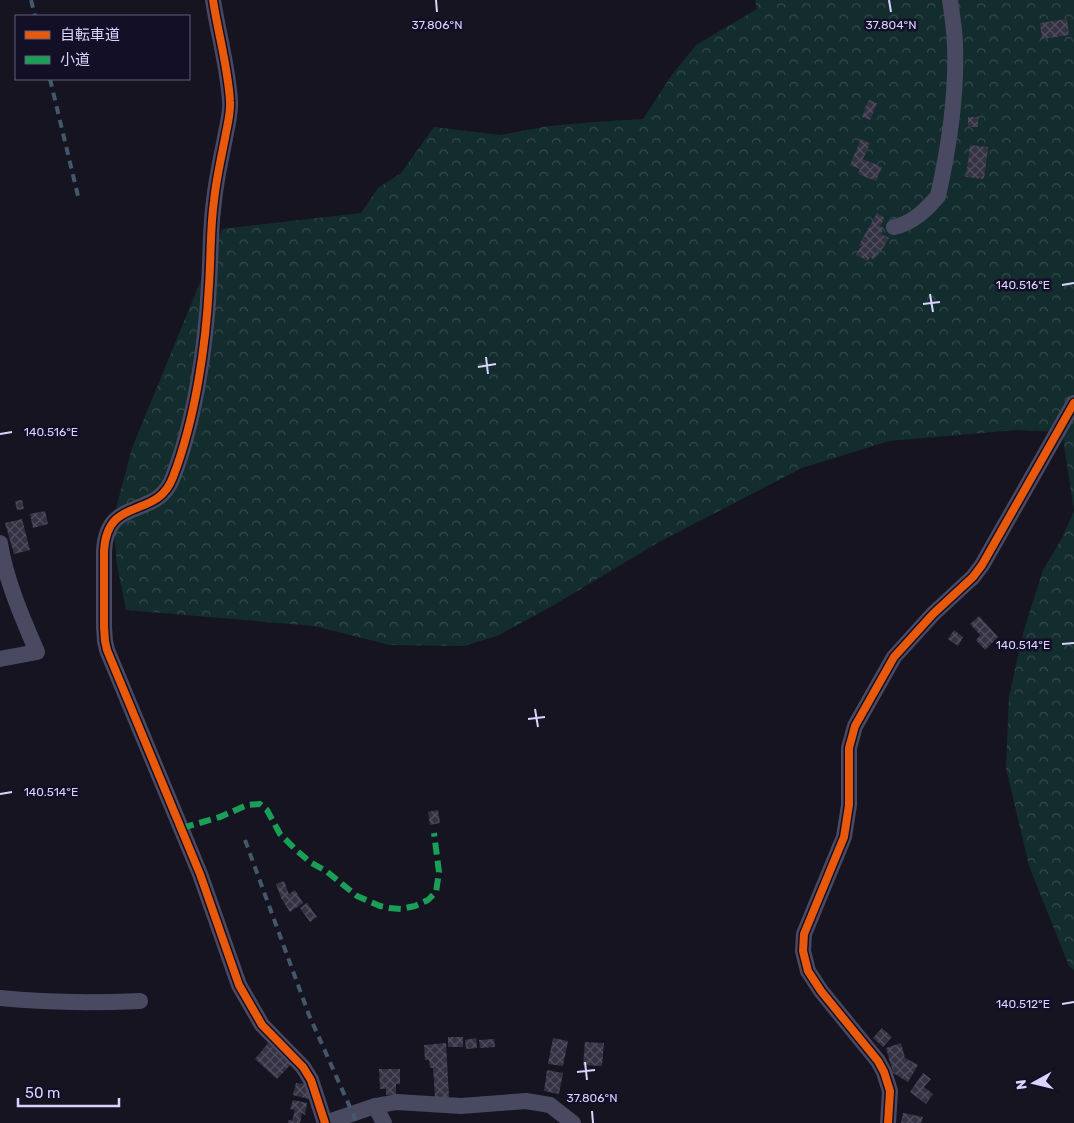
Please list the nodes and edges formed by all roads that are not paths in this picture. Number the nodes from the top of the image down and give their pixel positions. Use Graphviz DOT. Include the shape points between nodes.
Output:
graph roads {
  1 [pos="213,0"];
  2 [pos="950,0"];
  3 [pos="894,227"];
  4 [pos="1074,403"];
  5 [pos="0,543"];
  6 [pos="0,659"];
  7 [pos="0,998"];
  8 [pos="140,1001"];
  9 [pos="376,1106"];
  10 [pos="325,1123"];
  11 [pos="384,1123"];
  12 [pos="573,1123"];
  13 [pos="888,1123"];
  1 -- 10 [label="street" via="230,102 214,201 207,312 194,403 172,480 160,498 118,516 108,528 104,551 105,641 200,874 240,985 262,1025 303,1067 311,1080"];
  2 -- 3 [label="street" via="956,80 938,196 914,219"];
  4 -- 13 [label="street" via="982,565 894,657 851,737 849,806 844,837 806,929 803,951 808,971 821,991 884,1072 890,1092"];
  5 -- 6 [label="street" via="18,607 37,652"];
  7 -- 8 [label="street" via="87,1003"];
  9 -- 10 [label="street"];
  9 -- 11 [label="street"];
  9 -- 12 [label="street" via="397,1102 461,1106 538,1102 550,1105"];
}
